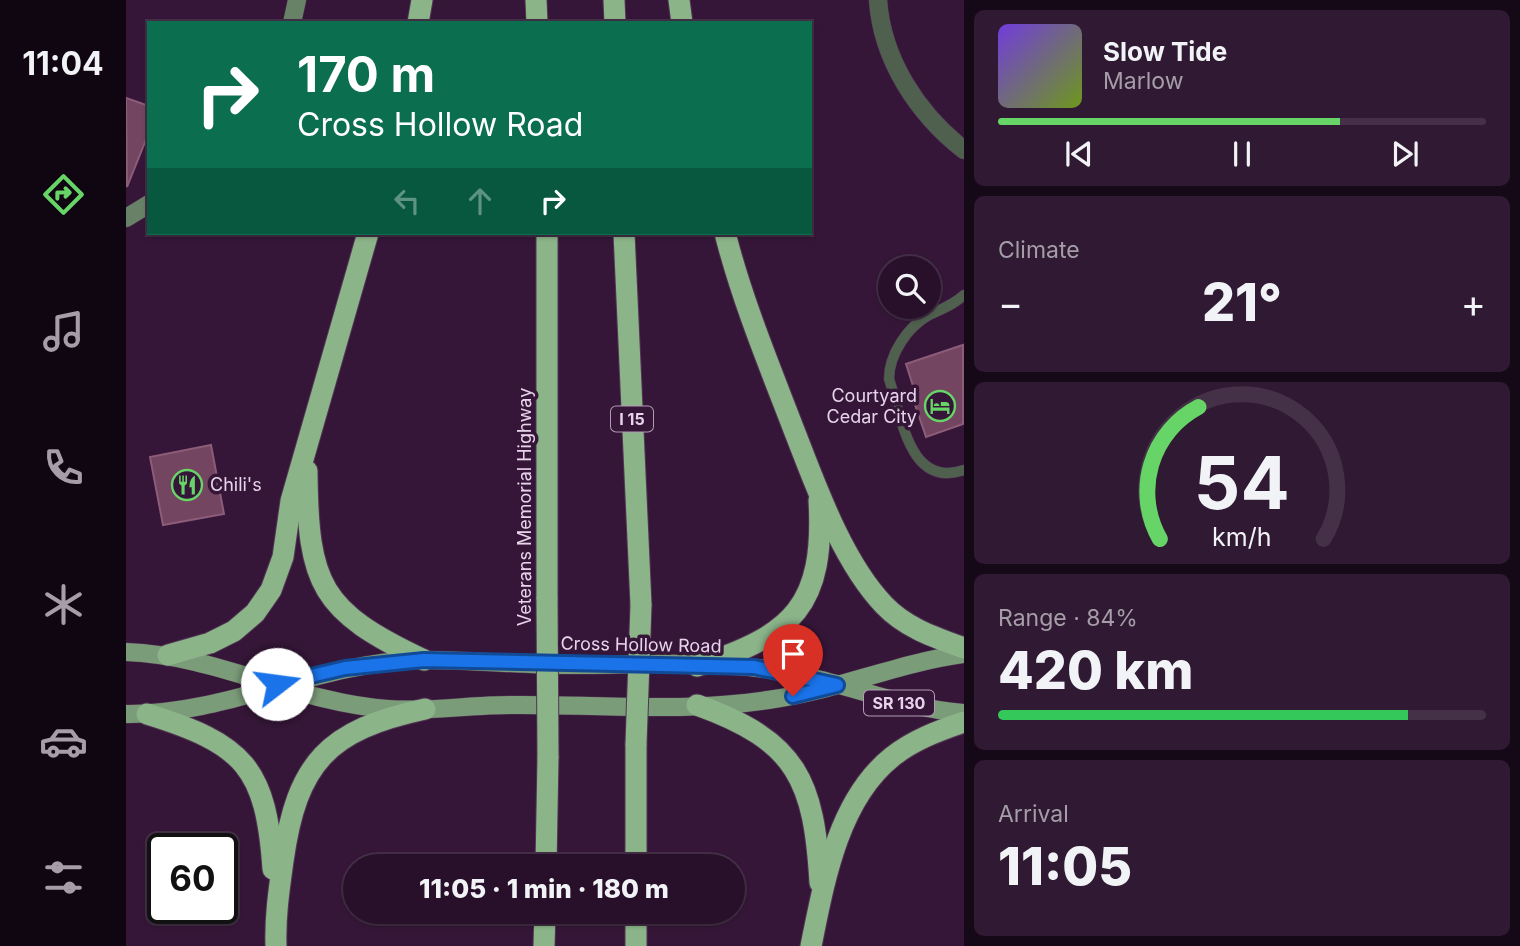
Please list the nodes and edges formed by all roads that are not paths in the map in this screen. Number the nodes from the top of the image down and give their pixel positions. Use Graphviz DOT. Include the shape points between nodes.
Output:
graph roads {
  1 [pos="297,0"];
  2 [pos="422,0"];
  3 [pos="536,0"];
  4 [pos="614,0"];
  5 [pos="679,0"];
  6 [pos="878,0"];
  7 [pos="292,21"];
  8 [pos="418,21"];
  9 [pos="537,21"];
  10 [pos="615,21"];
  11 [pos="682,21"];
  12 [pos="964,150"];
  13 [pos="147,205"];
  14 [pos="126,218"];
  15 [pos="367,235"];
  16 [pos="547,235"];
  17 [pos="624,235"];
  18 [pos="726,235"];
  19 [pos="964,295"];
  20 [pos="307,452"];
  21 [pos="964,470"];
  22 [pos="818,492"];
  23 [pos="964,648"];
  24 [pos="126,652"];
  25 [pos="964,654"];
  26 [pos="168,655"];
  27 [pos="424,660"];
  28 [pos="697,666"];
  29 [pos="277,684"];
  30 [pos="837,685"];
  31 [pos="697,705"];
  32 [pos="425,709"];
  33 [pos="964,713"];
  34 [pos="137,714"];
  35 [pos="964,722"];
  36 [pos="546,854"];
  37 [pos="636,854"];
  38 [pos="821,895"];
  39 [pos="276,917"];
  40 [pos="545,924"];
  41 [pos="636,924"];
  42 [pos="276,946"];
  43 [pos="544,946"];
  44 [pos="636,946"];
  45 [pos="811,946"];
  1 -- 7 [label="main road"];
  2 -- 8 [label="highway"];
  3 -- 9 [label="highway"];
  4 -- 10 [label="highway"];
  5 -- 11 [label="highway"];
  6 -- 12 [label="street" via="892,59 916,103"];
  13 -- 14 [label="main road"];
  15 -- 20 [label="highway"];
  16 -- 36 [label="highway, Veterans Memorial Highway, bridge"];
  17 -- 37 [label="highway, I 15, bridge" via="640,605"];
  18 -- 22 [label="highway" via="761,345"];
  19 -- 21 [label="lane" via="919,323 892,356 889,379 921,463 935,474"];
  20 -- 26 [label="highway" via="291,500 283,557 263,603 245,623 222,638"];
  20 -- 27 [label="highway" via="308,535 323,584 363,629"];
  22 -- 23 [label="highway" via="861,576 885,606 918,630"];
  22 -- 28 [label="highway" via="820,555 814,580 797,610 766,639"];
  24 -- 26 [label="main road, Cross Hollow Road"];
  25 -- 30 [label="main road, Cross Hollow Road"];
  26 -- 29 [label="main road, Cross Hollow Road"];
  27 -- 28 [label="main road, Cross Hollow Road / SR 130"];
  27 -- 29 [label="main road, Cross Hollow Road / SR 130" via="345,668"];
  28 -- 30 [label="main road, Cross Hollow Road / SR 130" via="772,670"];
  29 -- 32 [label="main road, Cross Hollow Road" via="364,706"];
  29 -- 34 [label="main road, Cross Hollow Road / SR 130" via="201,707"];
  30 -- 31 [label="main road, Cross Hollow Road" via="770,700"];
  30 -- 33 [label="main road, Cross Hollow Road / SR 130" via="909,705"];
  31 -- 32 [label="main road, Cross Hollow Road"];
  31 -- 38 [label="highway" via="740,723 769,742 799,776 816,820"];
  32 -- 39 [label="highway" via="378,720 352,732 311,771 290,816"];
  34 -- 39 [label="highway" via="207,735 246,766 268,819"];
  35 -- 38 [label="highway" via="900,751 873,776 850,813"];
  38 -- 45 [label="highway"];
  39 -- 42 [label="highway"];
  40 -- 43 [label="highway"];
  41 -- 44 [label="highway"];
}
